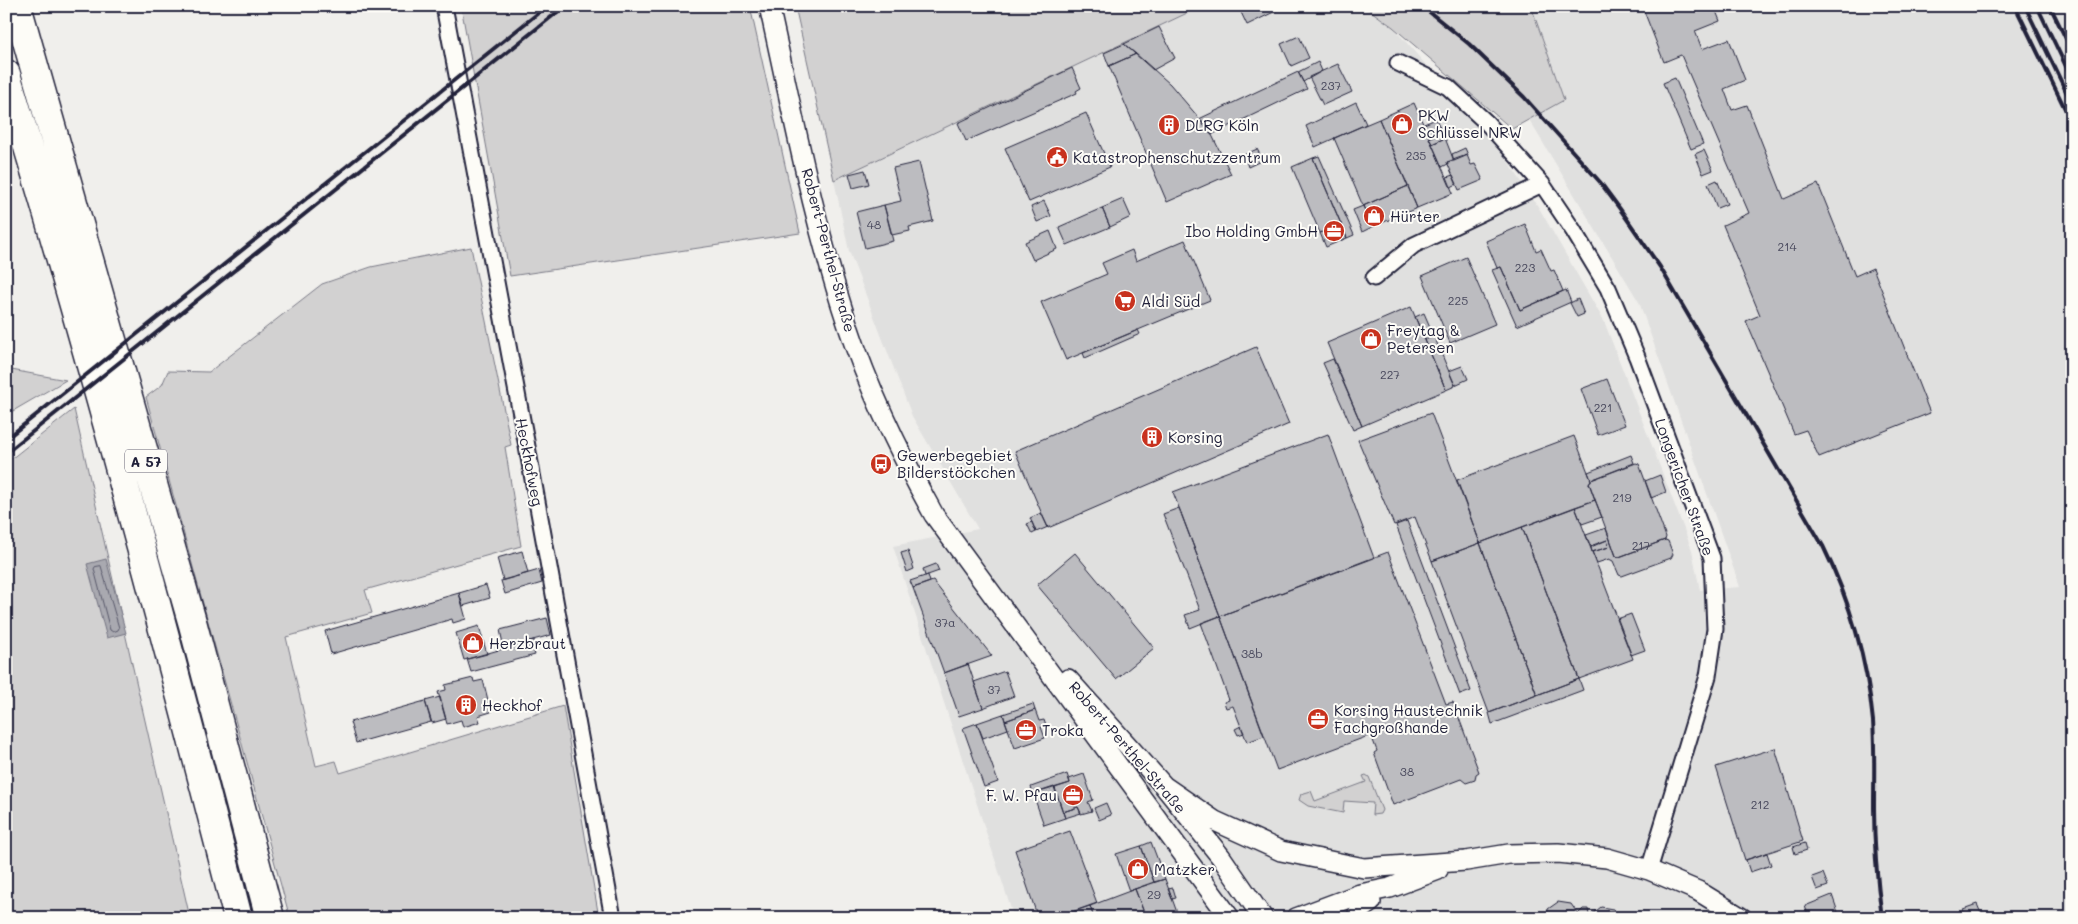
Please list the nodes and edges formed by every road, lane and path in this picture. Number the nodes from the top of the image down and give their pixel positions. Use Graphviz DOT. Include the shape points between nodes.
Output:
graph roads {
  1 [pos="17,6"];
  2 [pos="444,6"];
  3 [pos="768,6"];
  4 [pos="1398,63"];
  5 [pos="6,74"];
  6 [pos="1542,184"];
  7 [pos="1374,278"];
  8 [pos="984,584"];
  9 [pos="1164,786"];
  10 [pos="1466,861"];
  11 [pos="1648,870"];
  12 [pos="1390,888"];
  13 [pos="1371,902"];
  14 [pos="238,918"];
  15 [pos="270,918"];
  16 [pos="613,918"];
  17 [pos="1230,918"];
  18 [pos="1263,918"];
  19 [pos="1296,918"];
  20 [pos="1330,918"];
  21 [pos="1356,918"];
  22 [pos="1742,918"];
  1 -- 15 [label="highway, A 57" via="190,616"];
  2 -- 16 [label="street, Heckhofweg"];
  3 -- 8 [label="street, Robert-Perthel-Straße" via="821,234 848,327 900,456 934,516"];
  4 -- 6 [label="street, Longericher Straße" via="1448,87 1487,123"];
  5 -- 14 [label="highway, A 57" via="168,644"];
  6 -- 7 [label="street" via="1414,245"];
  6 -- 11 [label="street, Longericher Straße" via="1608,288 1712,558 1715,629 1708,676"];
  8 -- 9 [label="street, Robert-Perthel-Straße"];
  8 -- 17 [label="street, Robert-Perthel-Straße"];
  9 -- 10 [label="street" via="1215,821 1281,851 1364,868"];
  9 -- 18 [label="street, Robert-Perthel-Straße" via="1221,857"];
  10 -- 11 [label="street" via="1509,854 1558,853 1607,858"];
  10 -- 12 [label="street"];
  11 -- 22 [label="street" via="1698,891"];
  12 -- 13 [label="street"];
  12 -- 19 [label="street" via="1360,894"];
  13 -- 20 [label="street"];
  13 -- 21 [label="street" via="1361,909"];
}
